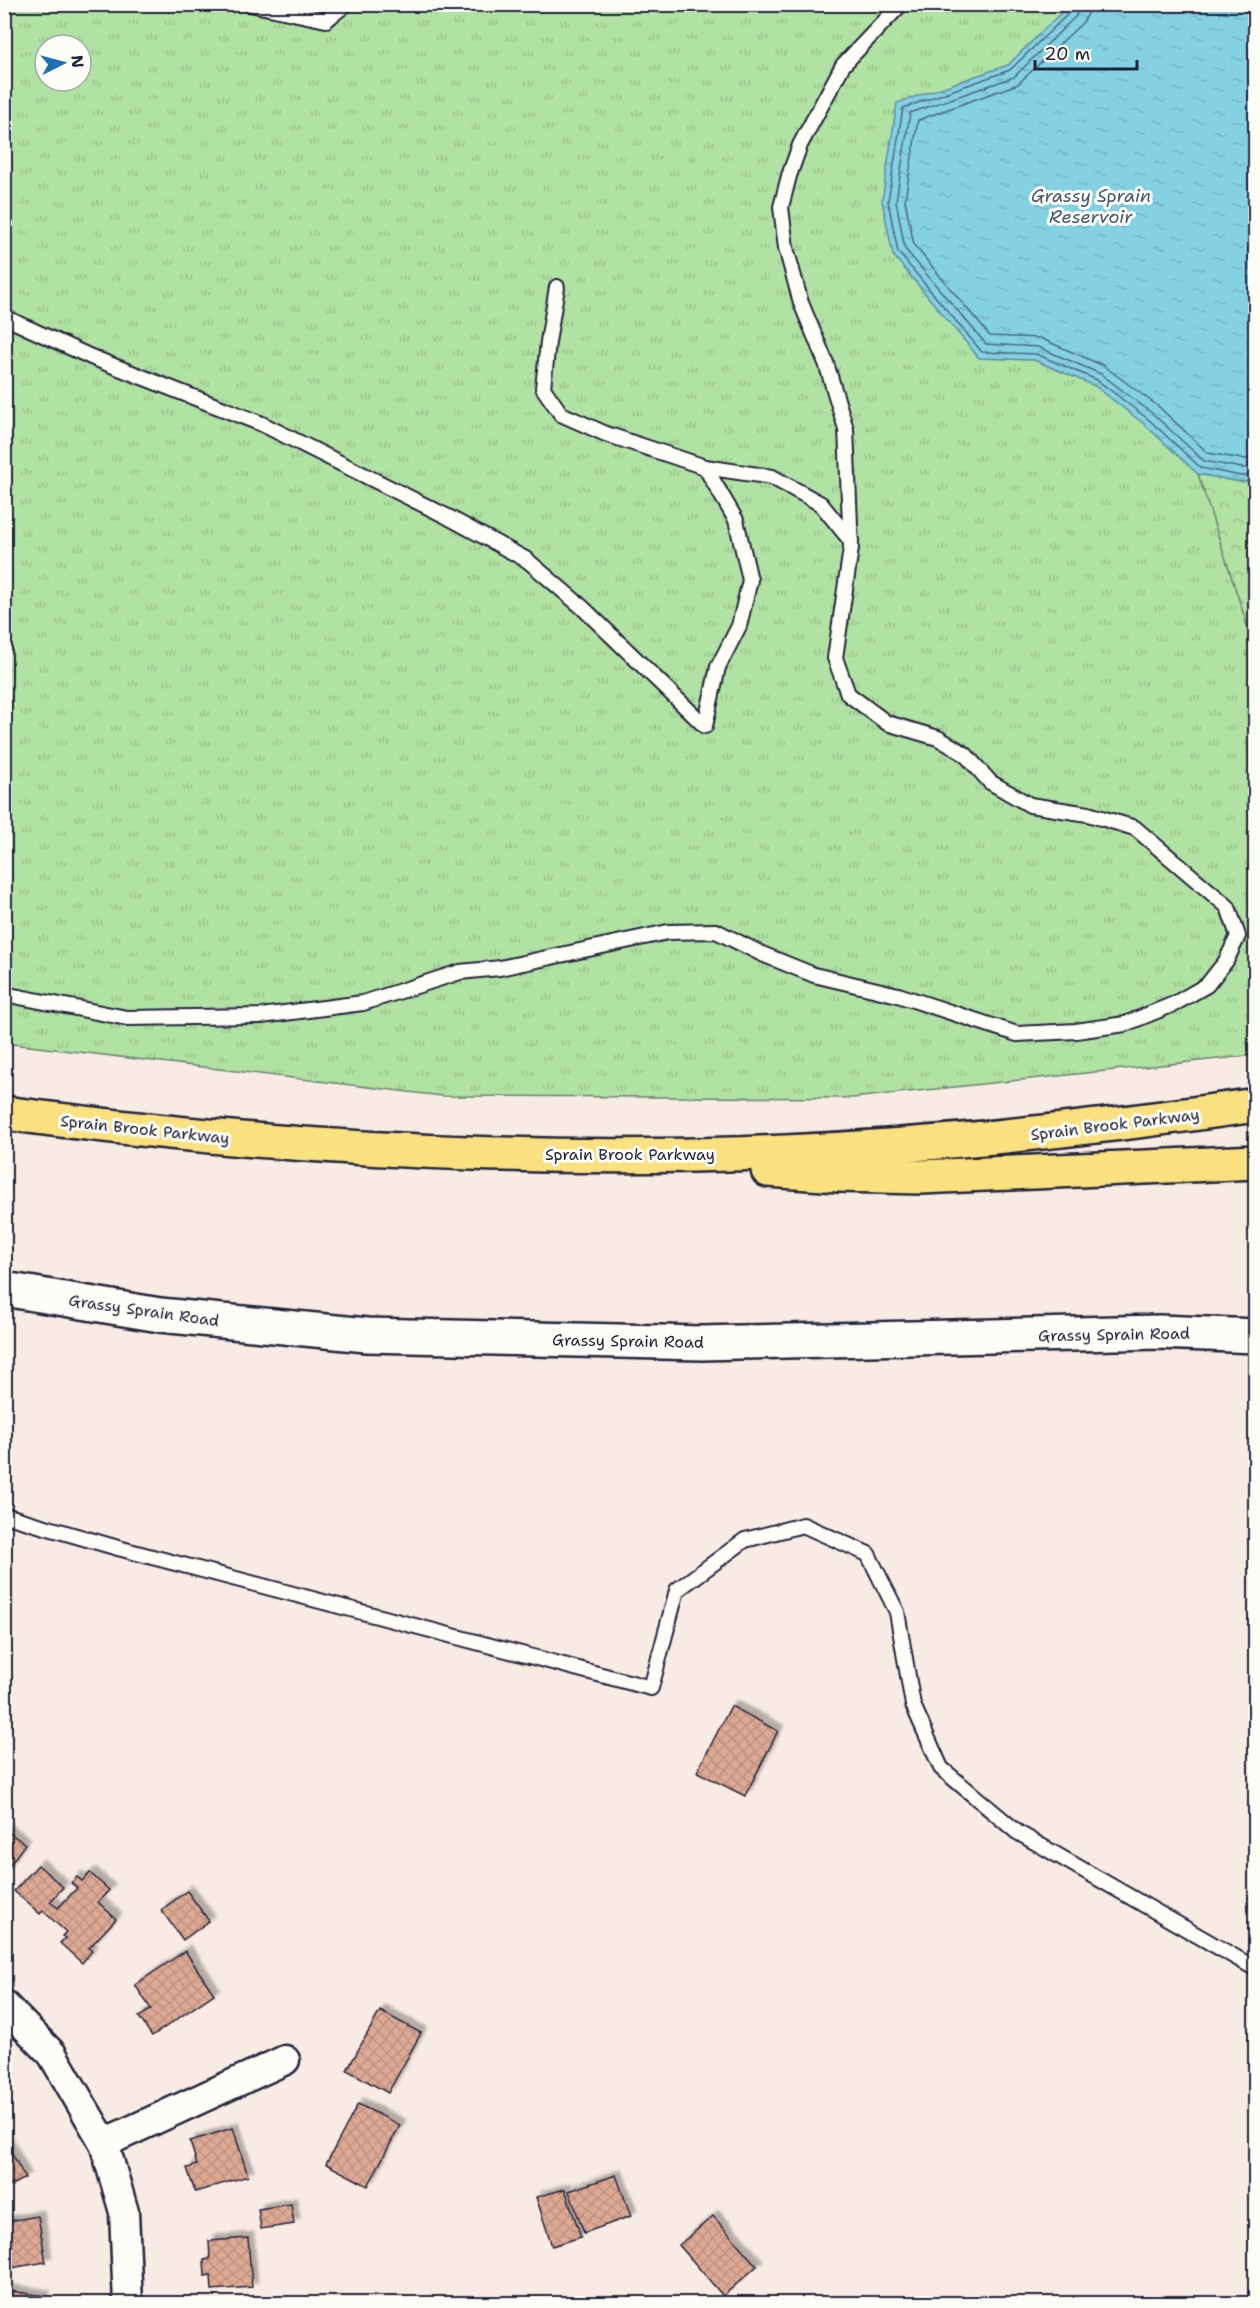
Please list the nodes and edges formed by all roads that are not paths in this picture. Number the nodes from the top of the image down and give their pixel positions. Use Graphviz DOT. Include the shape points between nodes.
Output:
graph roads {
  1 [pos="250,4"];
  2 [pos="346,4"];
  3 [pos="901,4"];
  4 [pos="557,287"];
  5 [pos="4,317"];
  6 [pos="705,467"];
  7 [pos="851,541"];
  8 [pos="4,994"];
  9 [pos="1256,1106"];
  10 [pos="4,1113"];
  11 [pos="532,1155"];
  12 [pos="1256,1162"];
  13 [pos="4,1288"];
  14 [pos="1256,1336"];
  15 [pos="4,1515"];
  16 [pos="1256,1969"];
  17 [pos="4,2005"];
  18 [pos="285,2060"];
  19 [pos="104,2143"];
  20 [pos="128,2304"];
  1 -- 2 [label="lane" via="326,20"];
  3 -- 7 [label="lane" via="843,65 800,145 781,207 786,248 801,303 826,363 846,429"];
  4 -- 6 [label="lane" via="543,388 561,414 606,434"];
  5 -- 6 [label="lane" via="101,361 262,424 527,560 582,607 705,726 718,667 739,626 750,580 736,520"];
  6 -- 7 [label="lane" via="772,477 821,504"];
  7 -- 8 [label="lane" via="835,658 848,694 887,723 938,738 965,754 990,782 1030,805 1088,814 1135,828 1228,907 1238,936 1226,961 1207,985 1125,1024 1017,1034 898,995 814,975 716,930 668,932 500,968 460,972 363,1002 261,1016 127,1018"];
  9 -- 11 [label="highway, Sprain Brook Parkway" via="1045,1133 907,1145 783,1152"];
  10 -- 11 [label="highway, Sprain Brook Parkway" via="281,1143"];
  11 -- 12 [label="highway" via="921,1177"];
  13 -- 14 [label="street, Grassy Sprain Road" via="160,1315 367,1335 702,1343 1159,1332"];
  15 -- 16 [label="lane" via="651,1688 677,1590 745,1540 803,1525 868,1554 897,1612 913,1705 941,1768 1017,1832"];
  17 -- 19 [label="street" via="52,2054"];
  18 -- 19 [label="street"];
  19 -- 20 [label="street" via="124,2212"];
}
